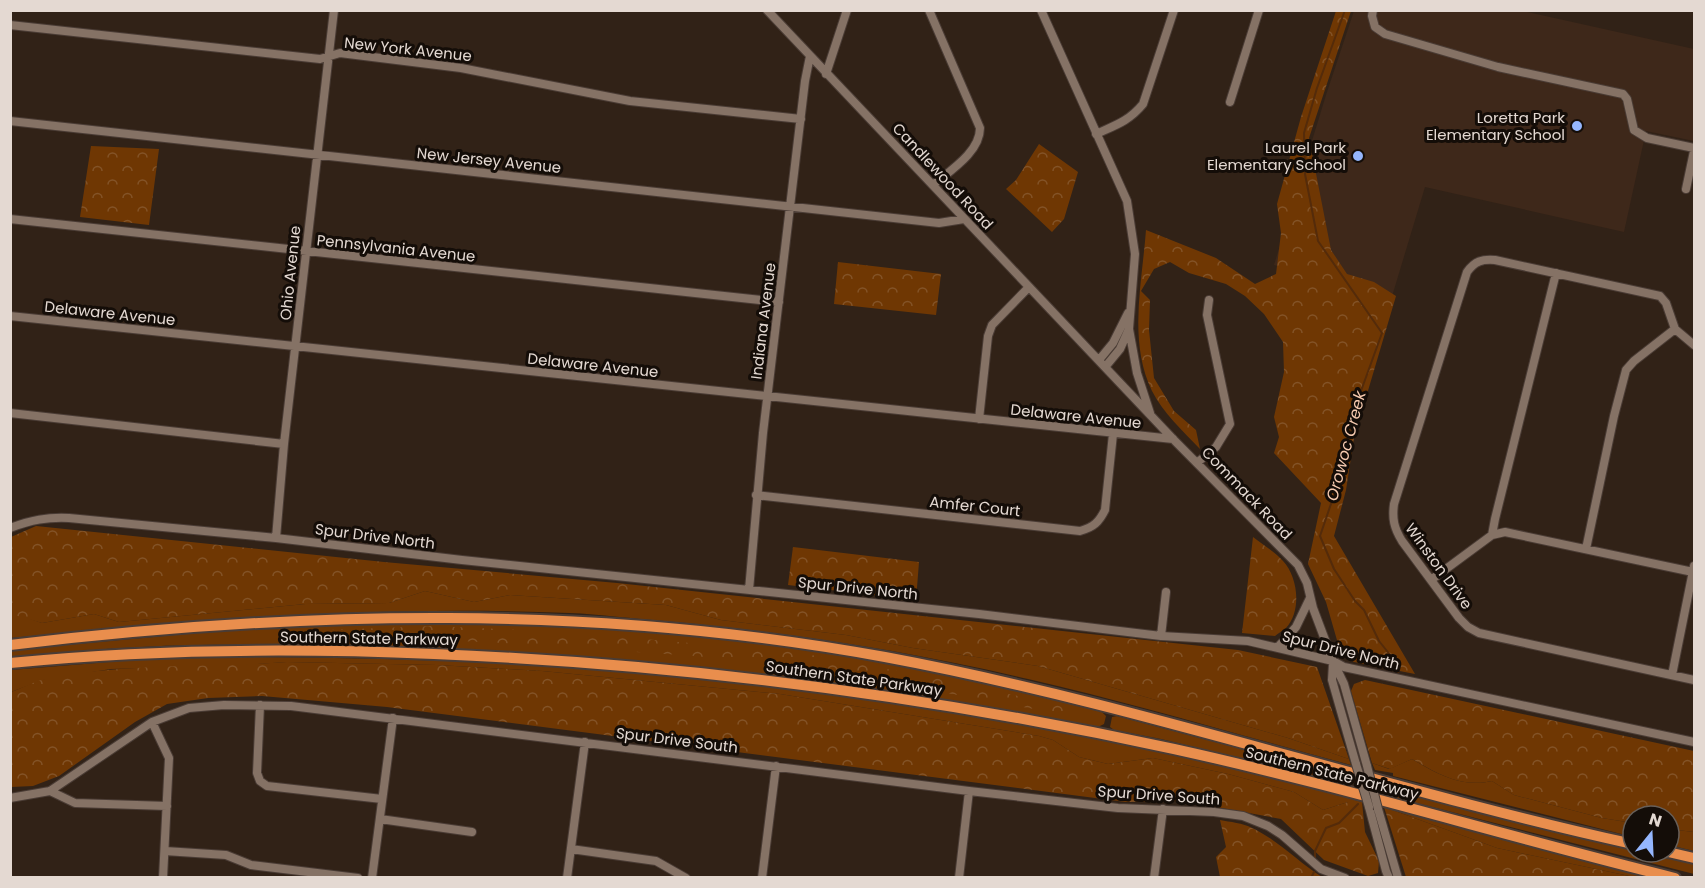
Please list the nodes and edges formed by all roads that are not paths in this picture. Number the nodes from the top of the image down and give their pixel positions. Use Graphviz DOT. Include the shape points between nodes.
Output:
graph roads {
  1 [pos="334,10"];
  2 [pos="767,10"];
  3 [pos="847,10"];
  4 [pos="929,10"];
  5 [pos="1041,10"];
  6 [pos="1174,10"];
  7 [pos="1259,10"];
  8 [pos="1373,10"];
  9 [pos="10,25"];
  10 [pos="328,56"];
  11 [pos="810,56"];
  12 [pos="826,74"];
  13 [pos="1230,102"];
  14 [pos="801,119"];
  15 [pos="10,122"];
  16 [pos="1096,134"];
  17 [pos="1695,150"];
  18 [pos="317,155"];
  19 [pos="933,185"];
  20 [pos="1686,189"];
  21 [pos="790,207"];
  22 [pos="10,219"];
  23 [pos="964,219"];
  24 [pos="306,252"];
  25 [pos="1556,273"];
  26 [pos="1029,287"];
  27 [pos="1209,300"];
  28 [pos="779,302"];
  29 [pos="1130,307"];
  30 [pos="10,316"];
  31 [pos="1130,329"];
  32 [pos="1675,329"];
  33 [pos="1695,345"];
  34 [pos="296,346"];
  35 [pos="1103,363"];
  36 [pos="768,397"];
  37 [pos="10,413"];
  38 [pos="1150,414"];
  39 [pos="979,419"];
  40 [pos="1113,434"];
  41 [pos="1173,439"];
  42 [pos="284,444"];
  43 [pos="1198,462"];
  44 [pos="756,495"];
  45 [pos="10,528"];
  46 [pos="1492,535"];
  47 [pos="276,538"];
  48 [pos="1586,549"];
  49 [pos="1694,569"];
  50 [pos="1431,580"];
  51 [pos="748,590"];
  52 [pos="1166,592"];
  53 [pos="1310,598"];
  54 [pos="1161,636"];
  55 [pos="10,645"];
  56 [pos="1278,647"];
  57 [pos="1333,661"];
  58 [pos="10,663"];
  59 [pos="1672,675"];
  60 [pos="1695,680"];
  61 [pos="260,705"];
  62 [pos="393,718"];
  63 [pos="152,723"];
  64 [pos="585,742"];
  65 [pos="1695,742"];
  66 [pos="776,766"];
  67 [pos="50,791"];
  68 [pos="969,791"];
  69 [pos="10,798"];
  70 [pos="382,799"];
  71 [pos="167,806"];
  72 [pos="1163,809"];
  73 [pos="380,819"];
  74 [pos="471,832"];
  75 [pos="1621,841"];
  76 [pos="571,849"];
  77 [pos="165,850"];
  78 [pos="163,878"];
  79 [pos="358,878"];
  80 [pos="372,878"];
  81 [pos="567,878"];
  82 [pos="686,878"];
  83 [pos="762,878"];
  84 [pos="959,878"];
  85 [pos="1154,878"];
  86 [pos="1345,878"];
  87 [pos="1389,878"];
  88 [pos="1398,878"];
  89 [pos="1675,878"];
  1 -- 10 [label="street, Ohio Avenue"];
  2 -- 11 [label="street, Candlewood Road"];
  3 -- 12 [label="street"];
  4 -- 19 [label="street" via="980,128 980,139 973,150"];
  5 -- 16 [label="street"];
  6 -- 16 [label="street" via="1143,104 1133,116"];
  7 -- 13 [label="street"];
  8 -- 17 [label="street" via="1375,27 1385,34 1520,72 1623,94 1635,130 1647,138"];
  9 -- 10 [label="street, New York Avenue" via="320,59"];
  10 -- 14 [label="street, New York Avenue" via="340,53 461,68 630,101"];
  10 -- 18 [label="street, Ohio Avenue"];
  11 -- 12 [label="street, Candlewood Road"];
  11 -- 14 [label="street, Indiana Avenue"];
  12 -- 19 [label="street, Candlewood Road"];
  14 -- 21 [label="street, Indiana Avenue"];
  15 -- 18 [label="street, New Jersey Avenue"];
  16 -- 29 [label="street" via="1127,201 1135,254"];
  17 -- 20 [label="street"];
  18 -- 21 [label="street, New Jersey Avenue"];
  18 -- 24 [label="street, Ohio Avenue"];
  19 -- 23 [label="street, Candlewood Road"];
  21 -- 23 [label="street, New Jersey Avenue" via="939,223"];
  21 -- 28 [label="street, Indiana Avenue"];
  22 -- 24 [label="street, Pennsylvania Avenue"];
  23 -- 26 [label="street, Candlewood Road"];
  24 -- 28 [label="street, Pennsylvania Avenue"];
  24 -- 34 [label="street, Ohio Avenue"];
  25 -- 32 [label="street" via="1660,296"];
  25 -- 46 [label="street"];
  25 -- 50 [label="street, Winston Drive" via="1495,260 1473,263 1467,272 1392,518 1395,529"];
  26 -- 35 [label="street, Candlewood Road"];
  26 -- 39 [label="street" via="992,325"];
  27 -- 43 [label="street" via="1207,315 1230,424 1216,447"];
  28 -- 36 [label="street, Indiana Avenue"];
  29 -- 31 [label="street"];
  29 -- 35 [label="street"];
  30 -- 34 [label="street, Delaware Avenue"];
  31 -- 35 [label="street" via="1120,349"];
  31 -- 38 [label="street" via="1137,373"];
  32 -- 33 [label="street"];
  32 -- 48 [label="street" via="1626,370"];
  34 -- 36 [label="street, Delaware Avenue"];
  34 -- 42 [label="street, Ohio Avenue"];
  35 -- 38 [label="street, Commack Road"];
  36 -- 39 [label="street, Delaware Avenue"];
  36 -- 44 [label="street, Indiana Avenue"];
  37 -- 42 [label="street"];
  38 -- 41 [label="street, Commack Road"];
  39 -- 40 [label="street, Delaware Avenue"];
  40 -- 41 [label="street, Delaware Avenue"];
  40 -- 44 [label="street, Amfer Court" via="1105,510 1100,521 1080,531"];
  41 -- 43 [label="street, Commack Road"];
  42 -- 47 [label="street, Ohio Avenue"];
  43 -- 53 [label="street, Commack Road" via="1298,565"];
  44 -- 51 [label="street, Indiana Avenue"];
  45 -- 47 [label="street, Spur Drive North" via="48,517"];
  46 -- 48 [label="street" via="1505,532"];
  46 -- 50 [label="street"];
  47 -- 51 [label="street, Spur Drive North"];
  48 -- 49 [label="street"];
  49 -- 59 [label="street"];
  50 -- 59 [label="street, Winston Drive" via="1459,618 1479,633"];
  51 -- 54 [label="street, Spur Drive North"];
  52 -- 54 [label="street"];
  53 -- 56 [label="street" via="1296,627"];
  53 -- 57 [label="street, Commack Road"];
  54 -- 56 [label="street, Spur Drive North" via="1248,641"];
  55 -- 75 [label="highway, Southern State Parkway" via="310,620 450,617 590,622 740,636 884,657 1002,681"];
  56 -- 57 [label="street, Spur Drive North"];
  57 -- 65 [label="street, Spur Drive North" via="1344,667"];
  57 -- 87 [label="street, Commack Road, bridge" via="1332,680"];
  57 -- 88 [label="street, Commack Road, bridge" via="1344,684"];
  58 -- 89 [label="highway, Southern State Parkway" via="164,652 310,650 543,659 766,680 947,706 1175,750"];
  59 -- 60 [label="street, Winston Drive"];
  61 -- 62 [label="street, Spur Drive South"];
  61 -- 63 [label="street, Spur Drive South" via="189,708"];
  61 -- 70 [label="street" via="260,781 267,786"];
  62 -- 64 [label="street, Spur Drive South"];
  62 -- 70 [label="street"];
  63 -- 67 [label="street, Spur Drive South"];
  63 -- 71 [label="street" via="169,758"];
  64 -- 66 [label="street, Spur Drive South"];
  64 -- 76 [label="street"];
  66 -- 68 [label="street, Spur Drive South"];
  66 -- 83 [label="street"];
  67 -- 69 [label="street, Spur Drive South"];
  67 -- 71 [label="street" via="75,802"];
  68 -- 72 [label="street, Spur Drive South"];
  68 -- 84 [label="street"];
  70 -- 73 [label="street"];
  71 -- 77 [label="street"];
  72 -- 85 [label="street"];
  72 -- 86 [label="street, Spur Drive South" via="1244,816 1282,835 1322,869"];
  73 -- 74 [label="street"];
  73 -- 80 [label="street"];
  76 -- 81 [label="street"];
  76 -- 82 [label="street" via="657,861"];
  77 -- 78 [label="street"];
  77 -- 79 [label="street" via="226,855 251,866"];
}
